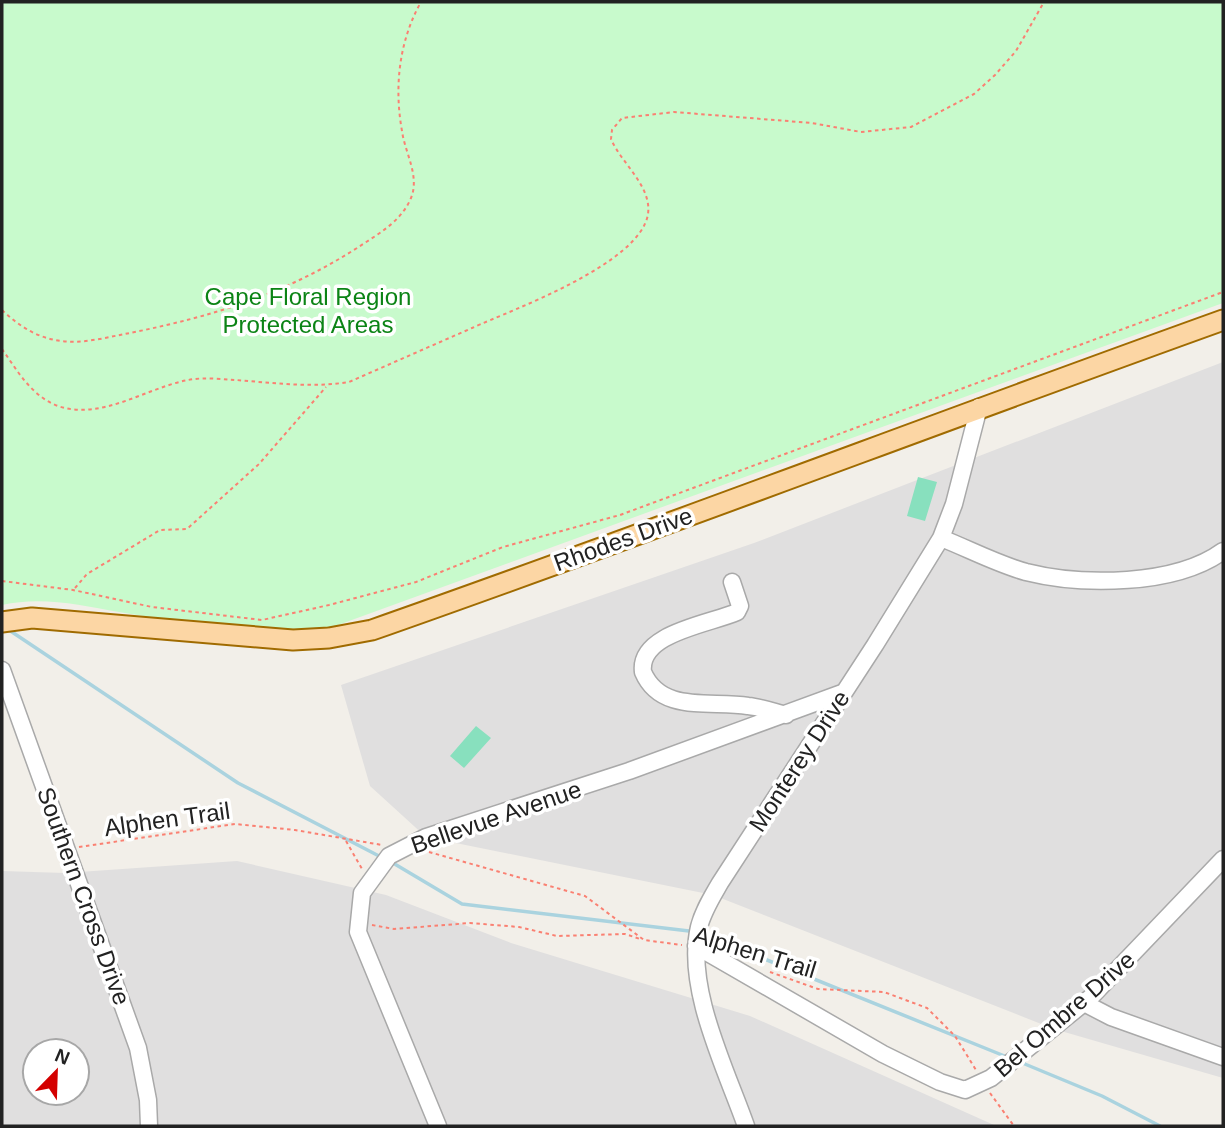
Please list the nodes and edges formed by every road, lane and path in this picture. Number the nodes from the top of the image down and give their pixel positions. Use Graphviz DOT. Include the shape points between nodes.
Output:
graph roads {
  1 [pos="421,2"];
  2 [pos="1044,2"];
  3 [pos="1223,292"];
  4 [pos="2,310"];
  5 [pos="1223,320"];
  6 [pos="2,349"];
  7 [pos="327,386"];
  8 [pos="979,407"];
  9 [pos="941,538"];
  10 [pos="1223,551"];
  11 [pos="2,581"];
  12 [pos="732,582"];
  13 [pos="74,590"];
  14 [pos="5,622"];
  15 [pos="2,670"];
  16 [pos="842,693"];
  17 [pos="786,715"];
  18 [pos="345,840"];
  19 [pos="403,847"];
  20 [pos="69,849"];
  21 [pos="426,852"];
  22 [pos="1223,859"];
  23 [pos="365,888"];
  24 [pos="368,920"];
  25 [pos="644,940"];
  26 [pos="696,946"];
  27 [pos="769,972"];
  28 [pos="1084,1003"];
  29 [pos="1223,1057"];
  30 [pos="983,1083"];
  31 [pos="149,1126"];
  32 [pos="438,1126"];
  33 [pos="746,1126"];
  34 [pos="1014,1126"];
  1 -- 4 [label="path" via="402,51 398,81 414,190 405,209 385,229 307,279 180,324 64,342 28,331"];
  2 -- 7 [label="path" via="1016,51 995,75 974,94 911,127 861,132 812,123 674,112 622,118 611,139 646,195 648,213 632,241 579,280 349,382"];
  3 -- 13 [label="path" via="620,515 503,547 416,582 348,601 262,620 152,607"];
  5 -- 8 [label="main road, Rhodes Drive"];
  6 -- 7 [label="path" via="27,384 59,406 97,408 191,379"];
  7 -- 13 [label="path" via="259,464 187,529 160,530 87,574"];
  8 -- 9 [label="street, Monterey Drive"];
  8 -- 14 [label="main road, Rhodes Drive" via="816,471 352,635 286,640 60,620"];
  9 -- 10 [label="street" via="1022,571 1069,579 1168,576"];
  9 -- 16 [label="street, Monterey Drive"];
  11 -- 13 [label="path"];
  12 -- 17 [label="street" via="740,606 737,612 659,640 647,651 643,672 656,691 673,700 747,705"];
  15 -- 20 [label="street, Southern Cross Drive"];
  16 -- 17 [label="street, Bellevue Avenue"];
  16 -- 26 [label="street, Monterey Drive" via="720,883 701,919"];
  17 -- 19 [label="street, Bellevue Avenue"];
  18 -- 19 [label="path, Alphen Trail"];
  18 -- 20 [label="path, Alphen Trail" via="235,824"];
  18 -- 23 [label="path" via="361,867"];
  19 -- 23 [label="street, Bellevue Avenue" via="389,856"];
  20 -- 31 [label="street, Southern Cross Drive" via="138,1048"];
  21 -- 25 [label="path" via="585,895"];
  22 -- 28 [label="street, Bel Ombre Drive"];
  23 -- 32 [label="street, Bellevue Avenue" via="358,913 362,943"];
  24 -- 25 [label="path, Alphen Trail" via="384,929 470,923 557,936 625,934"];
  25 -- 26 [label="path, Alphen Trail"];
  26 -- 30 [label="street, Bel Ombre Drive" via="940,1082 965,1090"];
  26 -- 33 [label="street, Monterey Drive" via="701,995"];
  27 -- 30 [label="path, Alphen Trail" via="818,989 884,992 927,1008 955,1036"];
  28 -- 29 [label="street"];
  28 -- 30 [label="street, Bel Ombre Drive"];
  30 -- 34 [label="path, Alphen Trail"];
}
